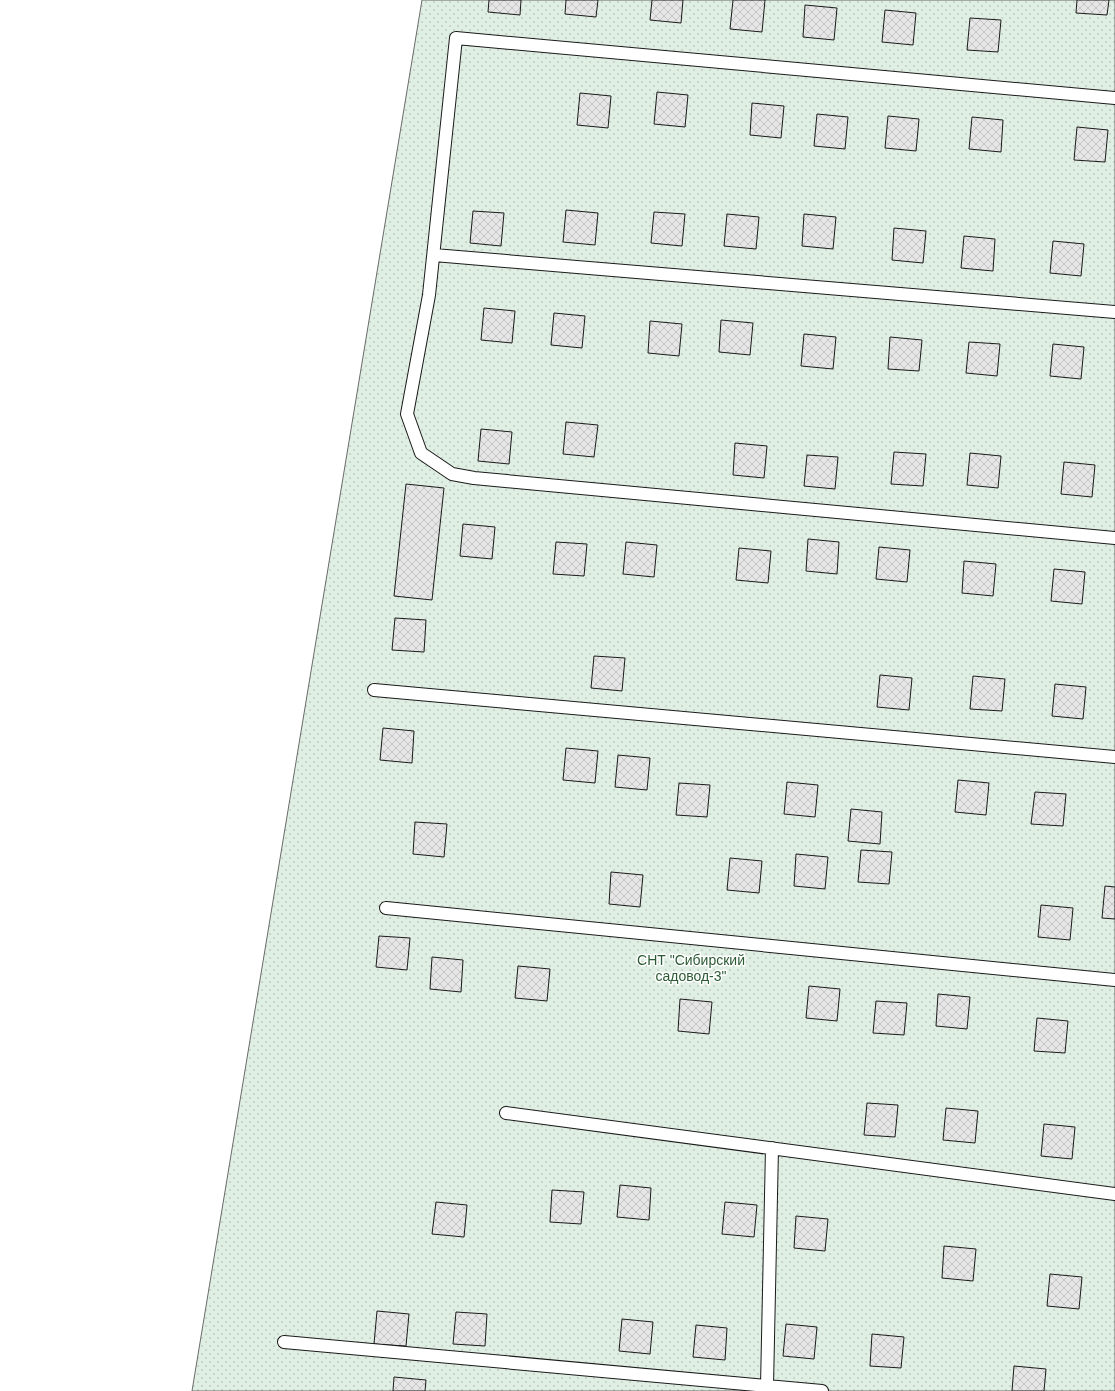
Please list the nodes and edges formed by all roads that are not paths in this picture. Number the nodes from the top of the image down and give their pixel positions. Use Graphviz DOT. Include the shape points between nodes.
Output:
graph roads {
  1 [pos="1115,98"];
  2 [pos="434,255"];
  3 [pos="1115,312"];
  4 [pos="1115,538"];
  5 [pos="374,690"];
  6 [pos="1115,757"];
  7 [pos="386,908"];
  8 [pos="1115,980"];
  9 [pos="506,1113"];
  10 [pos="772,1148"];
  11 [pos="1115,1194"];
  12 [pos="284,1342"];
  13 [pos="767,1386"];
  14 [pos="822,1391"];
  1 -- 2 [label="lane" via="456,38 434,235"];
  2 -- 3 [label="lane"];
  2 -- 4 [label="lane" via="407,414 421,453 452,474"];
  5 -- 6 [label="lane"];
  7 -- 8 [label="lane"];
  9 -- 10 [label="lane"];
  10 -- 11 [label="lane"];
  10 -- 13 [label="lane"];
  12 -- 13 [label="lane"];
  13 -- 14 [label="lane"];
}
